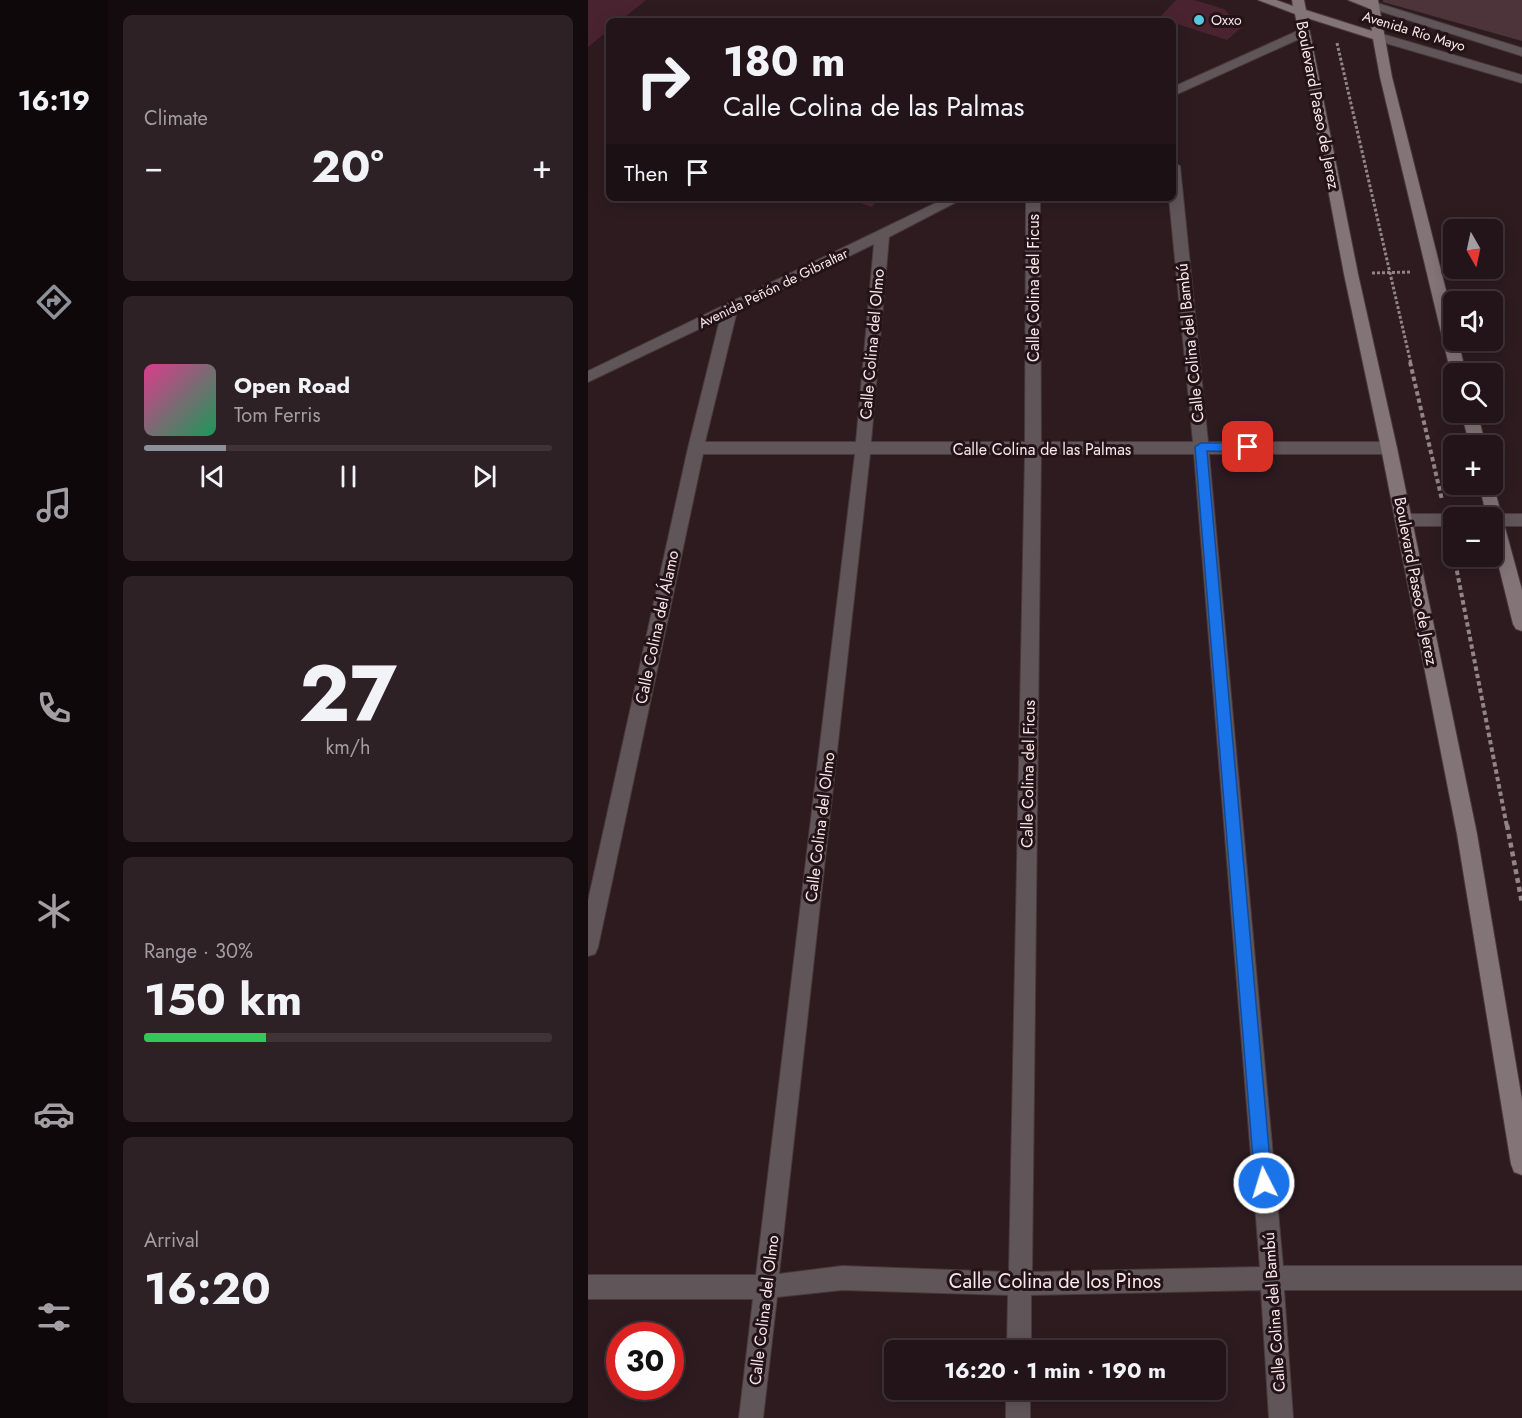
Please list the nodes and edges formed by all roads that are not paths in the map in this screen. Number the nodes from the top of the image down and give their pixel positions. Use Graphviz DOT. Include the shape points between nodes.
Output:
graph roads {
  1 [pos="1264,0"];
  2 [pos="1354,0"];
  3 [pos="1373,3"];
  4 [pos="1299,6"];
  5 [pos="1304,32"];
  6 [pos="1380,37"];
  7 [pos="1522,52"];
  8 [pos="1522,79"];
  9 [pos="1176,91"];
  10 [pos="1176,196"];
  11 [pos="951,201"];
  12 [pos="1033,201"];
  13 [pos="882,235"];
  14 [pos="730,308"];
  15 [pos="1457,363"];
  16 [pos="588,377"];
  17 [pos="1201,447"];
  18 [pos="696,448"];
  19 [pos="1389,448"];
  20 [pos="863,449"];
  21 [pos="1033,450"];
  22 [pos="1403,520"];
  23 [pos="1443,520"];
  24 [pos="1503,520"];
  25 [pos="1522,520"];
  26 [pos="1503,553"];
  27 [pos="1522,624"];
  28 [pos="593,894"];
  29 [pos="588,947"];
  30 [pos="1522,1164"];
  31 [pos="1272,1278"];
  32 [pos="1522,1278"];
  33 [pos="1020,1284"];
  34 [pos="588,1287"];
  35 [pos="767,1287"];
  36 [pos="1019,1340"];
  37 [pos="1018,1400"];
  38 [pos="751,1418"];
  39 [pos="1018,1418"];
  40 [pos="1281,1418"];
  1 -- 4 [label="main road, Avenida Río Mayo"];
  2 -- 3 [label="main road, Avenida Río Mayo"];
  3 -- 6 [label="main road"];
  3 -- 7 [label="street, Avenida Río Mayo"];
  4 -- 5 [label="main road, Boulevard Paseo de Jerez"];
  4 -- 6 [label="main road, Avenida Río Mayo"];
  5 -- 9 [label="street"];
  5 -- 19 [label="main road, Boulevard Paseo de Jerez"];
  6 -- 8 [label="street, Avenida Río Mayo"];
  6 -- 15 [label="main road" via="1386,77"];
  10 -- 17 [label="street, Calle Colina del Bambú"];
  11 -- 13 [label="street, Avenida Peñón de Gibraltar"];
  12 -- 21 [label="street, Calle Colina del Ficus"];
  13 -- 14 [label="street, Avenida Peñón de Gibraltar"];
  13 -- 20 [label="street, Calle Colina del Olmo"];
  14 -- 16 [label="street, Avenida Peñón de Gibraltar"];
  14 -- 18 [label="street, Calle Colina del Álamo"];
  17 -- 19 [label="street, Calle Colina de las Palmas"];
  17 -- 21 [label="street, Calle Colina de las Palmas"];
  17 -- 31 [label="street, Calle Colina del Bambú"];
  18 -- 20 [label="street, Calle Colina de las Palmas"];
  18 -- 28 [label="street, Calle Colina del Álamo"];
  19 -- 22 [label="main road, Boulevard Paseo de Jerez"];
  20 -- 21 [label="street, Calle Colina de las Palmas"];
  20 -- 35 [label="street, Calle Colina del Olmo"];
  21 -- 33 [label="street, Calle Colina del Ficus"];
  22 -- 23 [label="street"];
  22 -- 30 [label="main road, Boulevard Paseo de Jerez" via="1467,834"];
  24 -- 25 [label="street"];
  26 -- 27 [label="main road"];
  28 -- 29 [label="street, Calle Colina del Álamo"];
  31 -- 32 [label="street, Calle Colina de los Pinos"];
  31 -- 33 [label="street, Calle Colina de los Pinos"];
  31 -- 40 [label="street, Calle Colina del Bambú"];
  33 -- 35 [label="street, Calle Colina de los Pinos" via="842,1278"];
  33 -- 36 [label="street, Calle Colina del Ficus"];
  34 -- 35 [label="street, Calle Colina de los Pinos"];
  35 -- 38 [label="street, Calle Colina del Olmo"];
  37 -- 39 [label="street"];
}
